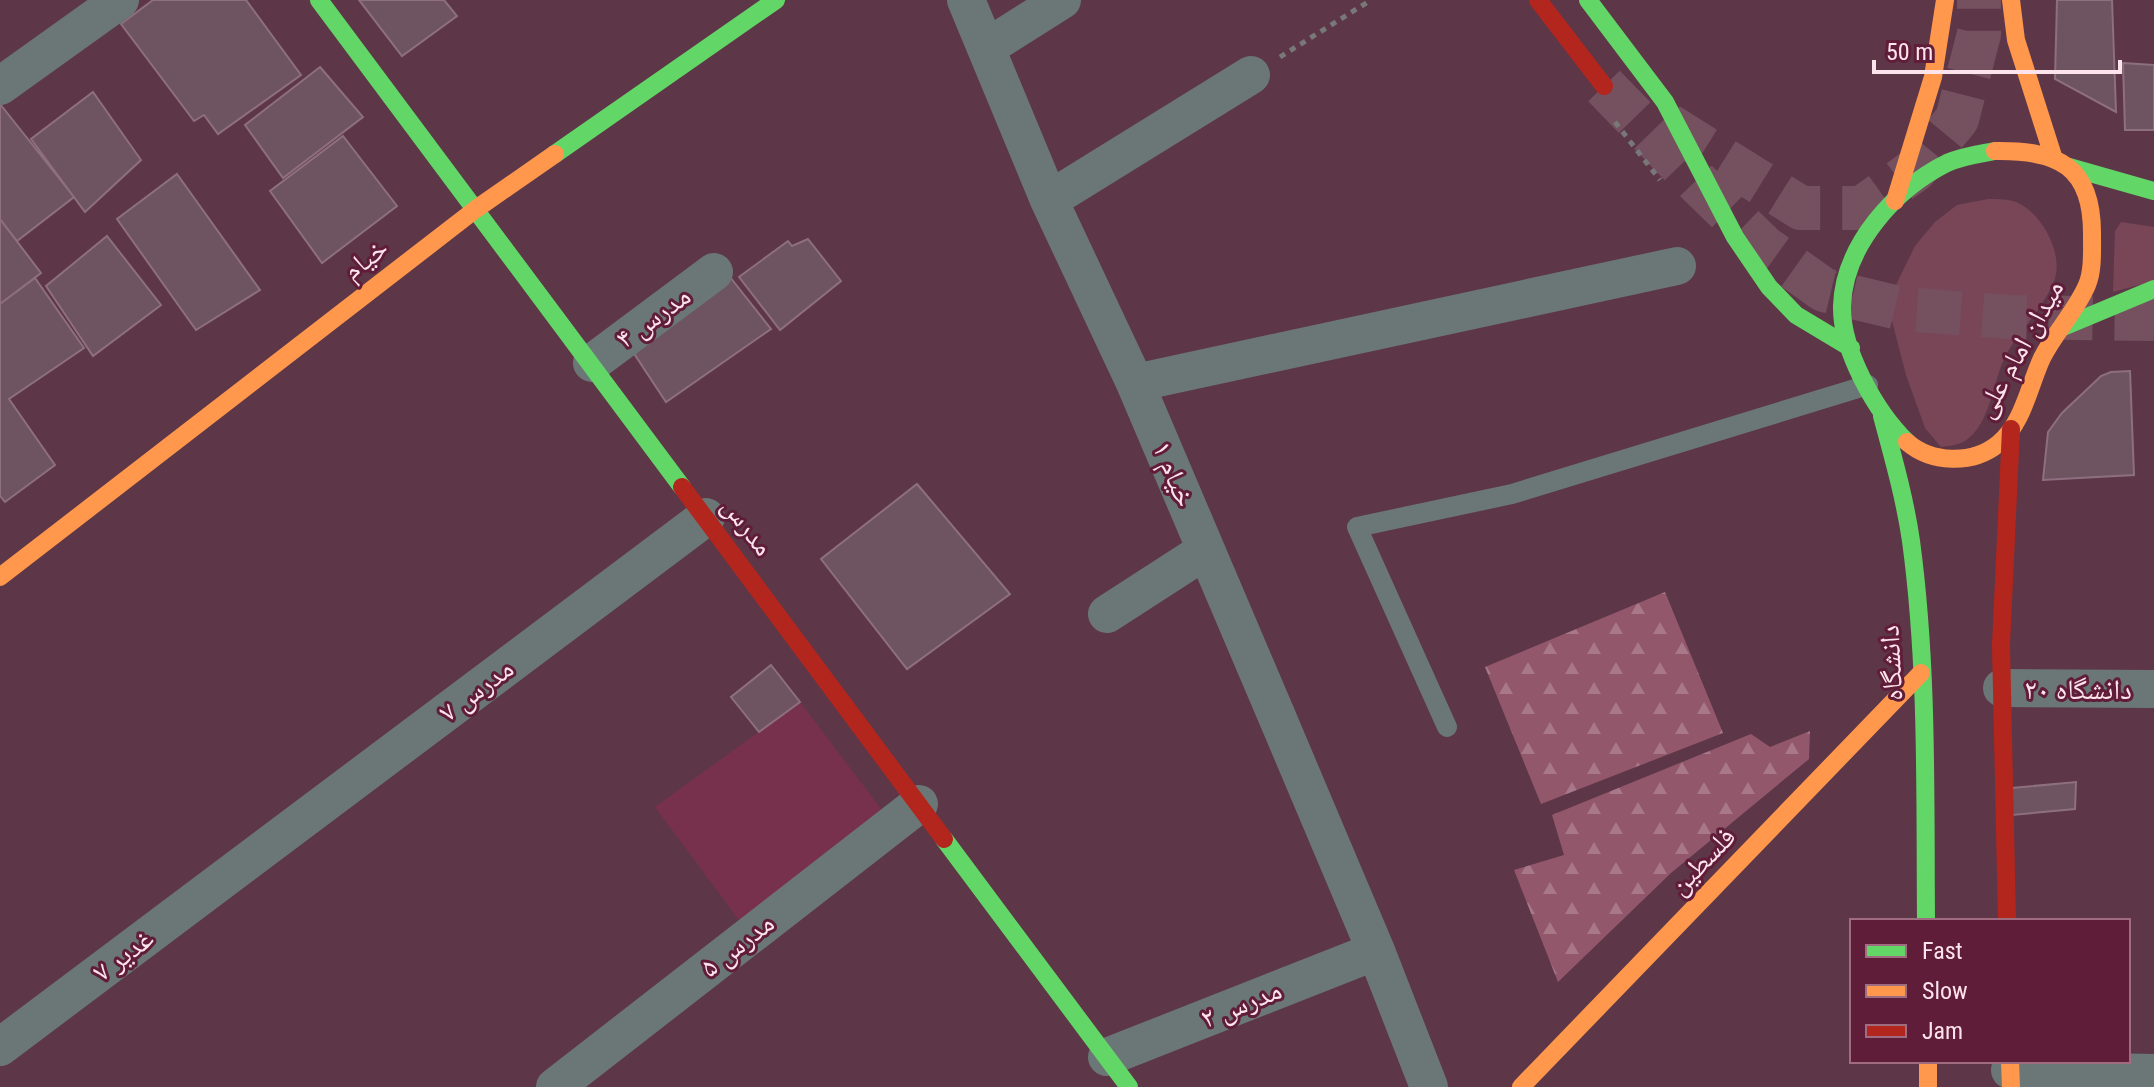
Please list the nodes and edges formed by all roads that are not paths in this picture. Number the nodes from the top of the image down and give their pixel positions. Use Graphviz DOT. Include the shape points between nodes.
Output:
graph roads {
  1 [pos="120,0"];
  2 [pos="319,0"];
  3 [pos="776,0"];
  4 [pos="966,0"];
  5 [pos="1062,0"];
  6 [pos="1538,0"];
  7 [pos="1588,0"];
  8 [pos="1945,0"];
  9 [pos="2011,0"];
  10 [pos="986,48"];
  11 [pos="1251,75"];
  12 [pos="0,86"];
  13 [pos="1604,86"];
  14 [pos="2061,162"];
  15 [pos="2154,191"];
  16 [pos="1049,200"];
  17 [pos="1895,201"];
  18 [pos="476,209"];
  19 [pos="1677,266"];
  20 [pos="714,272"];
  21 [pos="2154,289"];
  22 [pos="2063,327"];
  23 [pos="1851,348"];
  24 [pos="592,363"];
  25 [pos="1135,383"];
  26 [pos="1868,385"];
  27 [pos="1879,406"];
  28 [pos="2011,429"];
  29 [pos="706,517"];
  30 [pos="1206,550"];
  31 [pos="0,577"];
  32 [pos="1107,614"];
  33 [pos="1921,673"];
  34 [pos="2002,688"];
  35 [pos="2154,689"];
  36 [pos="1447,727"];
  37 [pos="919,804"];
  38 [pos="246,862"];
  39 [pos="1926,919"];
  40 [pos="2007,919"];
  41 [pos="1376,951"];
  42 [pos="0,1047"];
  43 [pos="1928,1063"];
  44 [pos="1118,1072"];
  45 [pos="2010,1073"];
  46 [pos="2154,1073"];
  47 [pos="555,1087"];
  48 [pos="1429,1087"];
  49 [pos="1521,1087"];
  50 [pos="1928,1087"];
  1 -- 12 [label="street"];
  2 -- 18 [label="main road, مدرس"];
  3 -- 18 [label="main road, خیام"];
  4 -- 10 [label="street, خیام ۱"];
  5 -- 10 [label="street"];
  6 -- 13 [label="main road"];
  7 -- 23 [label="main road" via="1663,98 1740,247 1791,311"];
  8 -- 17 [label="main road" via="1932,86"];
  9 -- 14 [label="main road" via="2016,40"];
  10 -- 16 [label="street, خیام ۱"];
  11 -- 16 [label="street"];
  14 -- 15 [label="main road"];
  14 -- 17 [label="main road, میدان امام علی" via="2027,151 1968,156 1922,177"];
  14 -- 22 [label="main road, میدان امام علی" via="2082,181 2094,232 2089,281"];
  16 -- 25 [label="street, خیام ۱"];
  17 -- 23 [label="main road, میدان امام علی" via="1855,255 1842,291"];
  18 -- 24 [label="main road, مدرس"];
  18 -- 31 [label="main road, خیام"];
  19 -- 25 [label="street"];
  20 -- 24 [label="street, مدرس ۴"];
  21 -- 22 [label="main road"];
  22 -- 28 [label="main road, میدان امام علی" via="2046,349"];
  23 -- 26 [label="main road, میدان امام علی"];
  24 -- 29 [label="main road, مدرس"];
  25 -- 30 [label="street, خیام ۱"];
  26 -- 27 [label="main road, میدان امام علی"];
  26 -- 36 [label="lane" via="1512,494 1357,527"];
  27 -- 28 [label="main road, میدان امام علی" via="1899,436 1931,458 1949,459 1996,446"];
  27 -- 33 [label="main road, دانشگاه" via="1911,534"];
  28 -- 34 [label="main road"];
  29 -- 37 [label="main road, مدرس"];
  29 -- 38 [label="street, مدرس ۷"];
  30 -- 32 [label="street"];
  30 -- 41 [label="street, خیام ۱"];
  33 -- 39 [label="main road, دانشگاه"];
  33 -- 49 [label="main road, فلسطین"];
  34 -- 35 [label="street, دانشگاه ۲۰"];
  34 -- 40 [label="main road"];
  37 -- 44 [label="main road, مدرس"];
  37 -- 47 [label="street, مدرس ۵"];
  38 -- 42 [label="street, غدیر ۷"];
  41 -- 44 [label="street, مدرس ۲"];
  41 -- 48 [label="street, خیام ۱"];
  43 -- 50 [label="main road"];
  45 -- 46 [label="street"];
}
